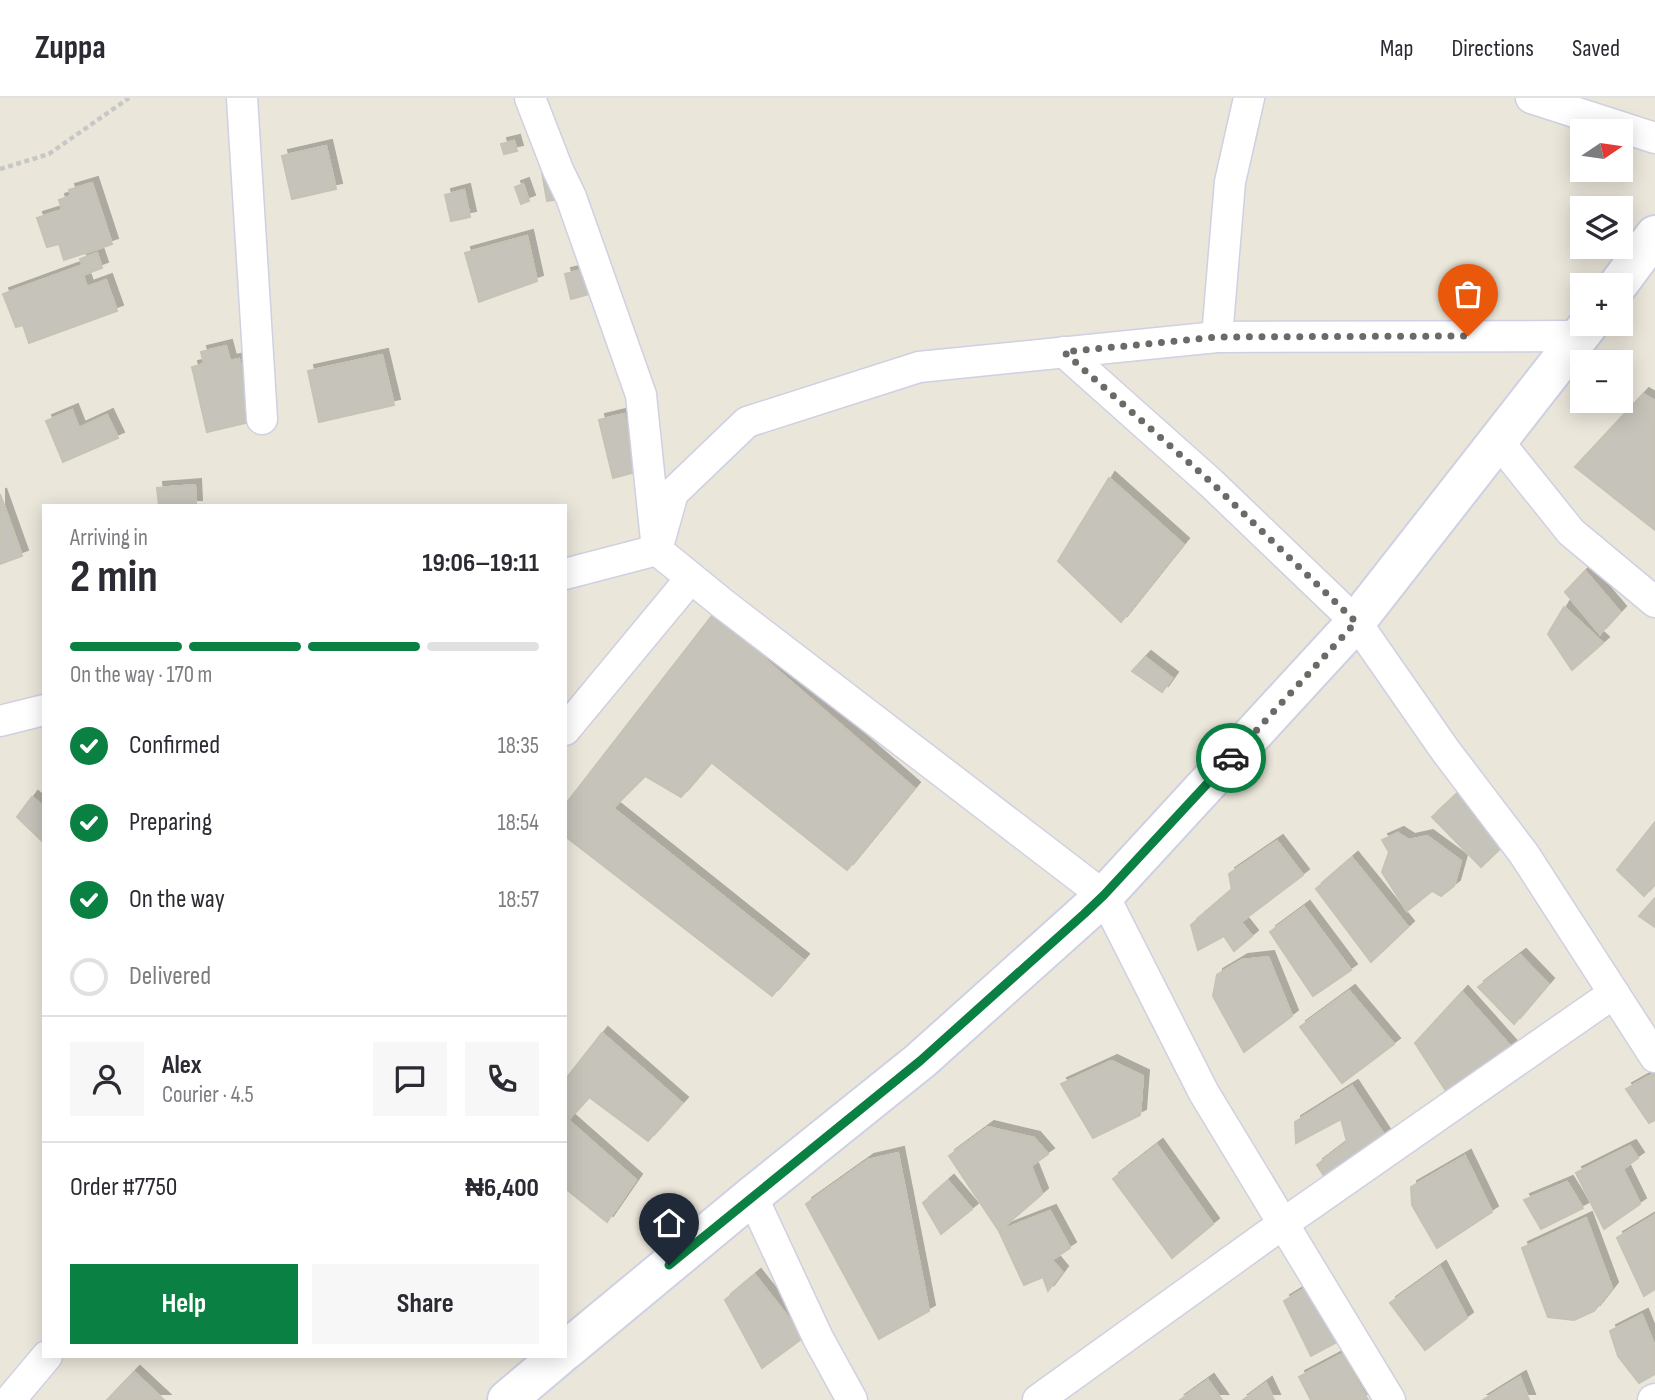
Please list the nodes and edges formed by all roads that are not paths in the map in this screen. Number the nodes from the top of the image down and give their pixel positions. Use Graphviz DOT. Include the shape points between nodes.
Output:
graph roads {
  1 [pos="242,98"];
  2 [pos="530,98"];
  3 [pos="1249,98"];
  4 [pos="1531,98"];
  5 [pos="1655,138"];
  6 [pos="1652,245"];
  7 [pos="1628,273"];
  8 [pos="1570,330"];
  9 [pos="1579,336"];
  10 [pos="1217,337"];
  11 [pos="1064,352"];
  12 [pos="262,419"];
  13 [pos="1497,441"];
  14 [pos="657,550"];
  15 [pos="567,573"];
  16 [pos="691,578"];
  17 [pos="1655,602"];
  18 [pos="1356,622"];
  19 [pos="42,710"];
  20 [pos="0,721"];
  21 [pos="567,728"];
  22 [pos="1104,895"];
  23 [pos="1614,993"];
  24 [pos="1655,1057"];
  25 [pos="752,1196"];
  26 [pos="1284,1223"];
  27 [pos="567,1349"];
  28 [pos="45,1358"];
  29 [pos="557,1358"];
  30 [pos="10,1400"];
  31 [pos="507,1400"];
  32 [pos="852,1400"];
  33 [pos="1038,1400"];
  34 [pos="1390,1400"];
  1 -- 12 [label="street"];
  2 -- 14 [label="street" via="571,197 641,394"];
  3 -- 10 [label="street" via="1230,182"];
  4 -- 5 [label="street"];
  6 -- 7 [label="main road"];
  8 -- 10 [label="street"];
  9 -- 13 [label="main road"];
  10 -- 11 [label="street"];
  11 -- 14 [label="street" via="919,367 747,422 673,494"];
  11 -- 18 [label="street" via="1212,483"];
  13 -- 17 [label="street" via="1571,532"];
  13 -- 18 [label="main road"];
  14 -- 15 [label="street"];
  14 -- 16 [label="street"];
  16 -- 21 [label="street"];
  16 -- 22 [label="street"];
  18 -- 22 [label="main road"];
  18 -- 23 [label="street" via="1524,854"];
  19 -- 20 [label="street"];
  22 -- 25 [label="main road" via="920,1061"];
  22 -- 26 [label="street" via="1204,1093"];
  23 -- 24 [label="street"];
  23 -- 26 [label="street"];
  25 -- 27 [label="main road"];
  25 -- 32 [label="street"];
  26 -- 33 [label="street"];
  26 -- 34 [label="street"];
  28 -- 30 [label="street"];
  29 -- 31 [label="main road"];
}
